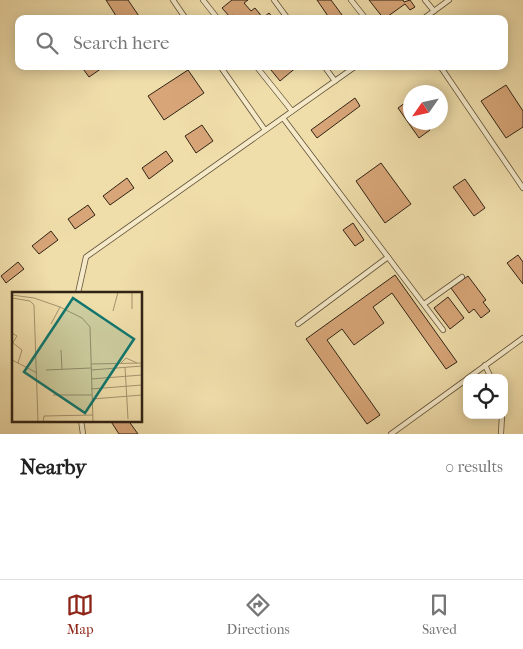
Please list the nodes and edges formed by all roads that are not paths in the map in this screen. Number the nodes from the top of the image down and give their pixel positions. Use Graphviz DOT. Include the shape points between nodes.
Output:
graph roads {
  1 [pos="173,0"];
  2 [pos="203,0"];
  3 [pos="274,0"];
  4 [pos="351,0"];
  5 [pos="425,0"];
  6 [pos="449,0"];
  7 [pos="434,11"];
  8 [pos="183,15"];
  9 [pos="215,15"];
  10 [pos="285,15"];
  11 [pos="363,15"];
  12 [pos="428,15"];
  13 [pos="223,70"];
  14 [pos="259,70"];
  15 [pos="327,70"];
  16 [pos="350,70"];
  17 [pos="443,70"];
  18 [pos="335,81"];
  19 [pos="292,111"];
  20 [pos="282,118"];
  21 [pos="265,130"];
  22 [pos="523,188"];
  23 [pos="388,257"];
  24 [pos="462,277"];
  25 [pos="79,292"];
  26 [pos="424,304"];
  27 [pos="298,324"];
  28 [pos="443,330"];
  29 [pos="523,338"];
  30 [pos="485,365"];
  31 [pos="473,374"];
  32 [pos="489,374"];
  33 [pos="463,381"];
  34 [pos="502,419"];
  35 [pos="391,434"];
  36 [pos="501,434"];
  1 -- 8 [label="lane"];
  2 -- 9 [label="lane"];
  3 -- 10 [label="lane"];
  4 -- 11 [label="lane"];
  5 -- 7 [label="lane"];
  6 -- 7 [label="lane"];
  7 -- 12 [label="lane"];
  13 -- 21 [label="lane"];
  14 -- 19 [label="lane"];
  15 -- 18 [label="lane"];
  16 -- 18 [label="lane"];
  17 -- 22 [label="lane"];
  18 -- 19 [label="lane"];
  19 -- 20 [label="lane"];
  20 -- 21 [label="lane"];
  20 -- 23 [label="lane"];
  21 -- 25 [label="lane" via="86,257"];
  23 -- 26 [label="lane"];
  23 -- 27 [label="lane"];
  24 -- 26 [label="lane"];
  26 -- 28 [label="lane"];
  29 -- 30 [label="lane"];
  30 -- 31 [label="lane"];
  30 -- 32 [label="lane"];
  33 -- 35 [label="lane"];
  34 -- 36 [label="lane"];
}
